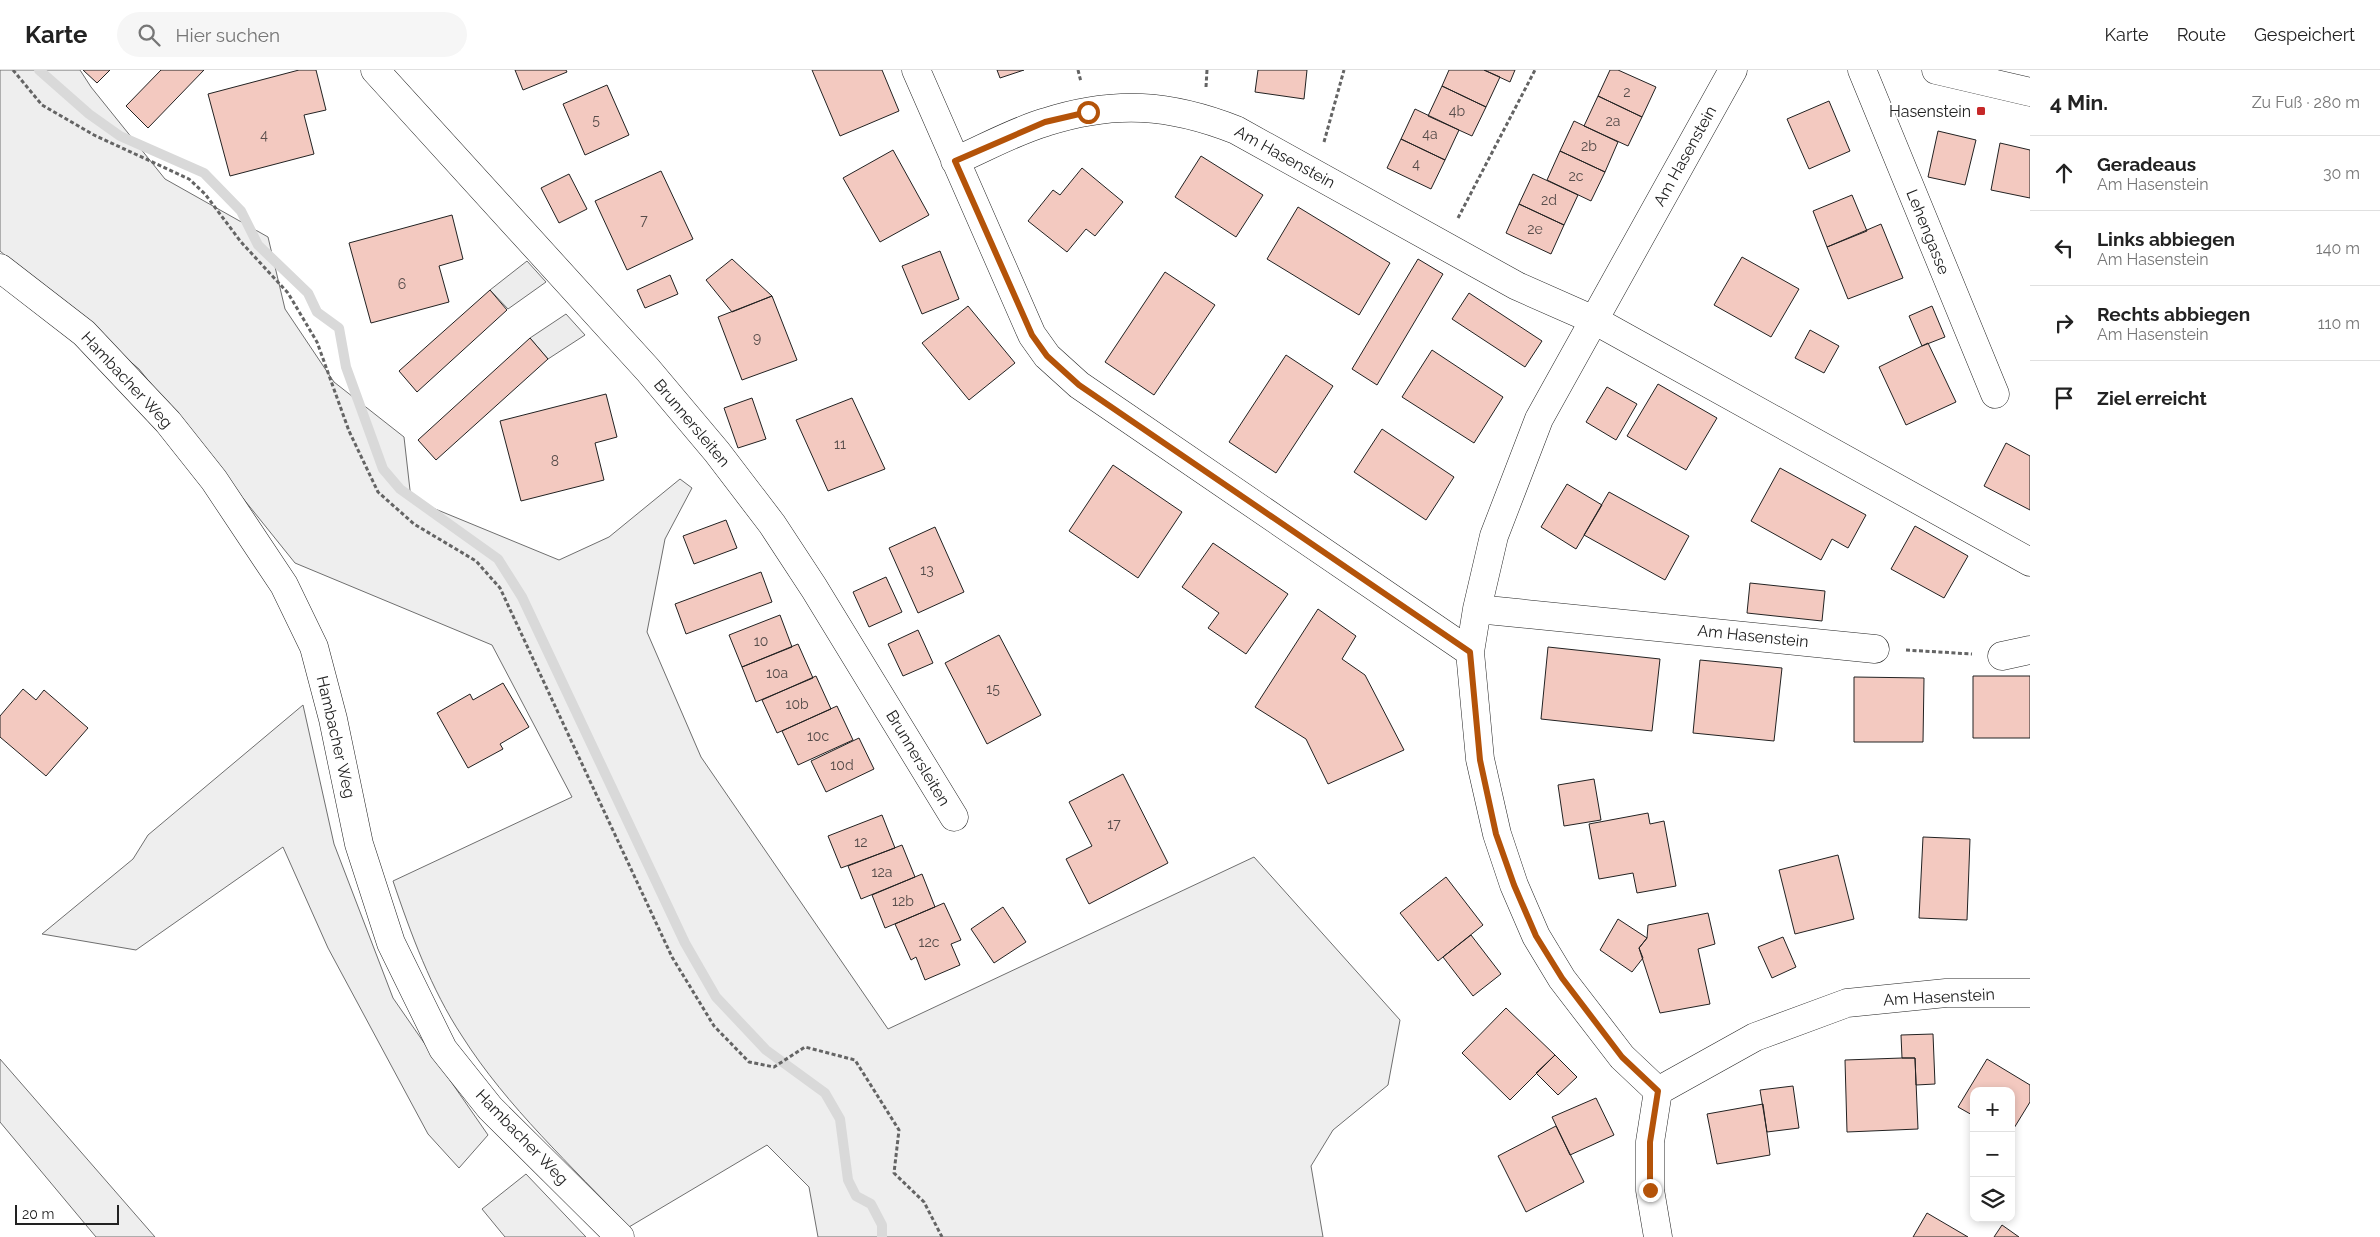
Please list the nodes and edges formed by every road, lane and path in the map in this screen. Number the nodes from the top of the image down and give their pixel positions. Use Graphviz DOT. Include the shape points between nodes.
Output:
graph roads {
  1 [pos="12,70"];
  2 [pos="375,70"];
  3 [pos="916,70"];
  4 [pos="1344,70"];
  5 [pos="1535,70"];
  6 [pos="1732,70"];
  7 [pos="1862,70"];
  8 [pos="1936,70"];
  9 [pos="2030,92"];
  10 [pos="955,161"];
  11 [pos="1315,174"];
  12 [pos="1444,245"];
  13 [pos="0,268"];
  14 [pos="1594,320"];
  15 [pos="1995,394"];
  16 [pos="2030,562"];
  17 [pos="1477,609"];
  18 [pos="1875,649"];
  19 [pos="2030,650"];
  20 [pos="1470,652"];
  21 [pos="2002,656"];
  22 [pos="954,817"];
  23 [pos="2030,993"];
  24 [pos="1658,1091"];
  25 [pos="620,1237"];
  26 [pos="942,1237"];
  27 [pos="1658,1237"];
  1 -- 26 [label="path" via="42,105 94,134 189,179 288,293 317,342 349,431 378,492 414,524 476,561 500,588 672,957 714,1026 750,1062 774,1067 805,1047 855,1060 899,1130 894,1173 924,1202"];
  2 -- 22 [label="street, Brunnersleiten" via="648,370 717,452 772,524 814,588"];
  3 -- 10 [label="street"];
  4 -- 11 [label="path"];
  5 -- 12 [label="path"];
  6 -- 14 [label="street, Am Hasenstein"];
  7 -- 15 [label="street, Lehengasse"];
  8 -- 9 [label="street"];
  10 -- 11 [label="street, Am Hasenstein" via="1045,122 1116,107 1173,110 1205,118 1236,130"];
  10 -- 20 [label="street" via="1032,335 1047,356 1079,385"];
  11 -- 12 [label="street, Am Hasenstein"];
  12 -- 14 [label="street, Am Hasenstein" via="1516,286"];
  13 -- 25 [label="street, Hambacher Weg" via="84,333 168,422 214,480 284,585 314,647 359,844 391,943 444,1049 490,1108"];
  14 -- 16 [label="street, Am Hasenstein"];
  14 -- 17 [label="street, Am Hasenstein" via="1539,419 1494,536"];
  17 -- 18 [label="street, Am Hasenstein"];
  17 -- 20 [label="street, Am Hasenstein"];
  18 -- 21 [label="path"];
  19 -- 21 [label="street"];
  20 -- 24 [label="street, Am Hasenstein" via="1480,760 1496,834 1514,885 1536,936 1562,978 1622,1057"];
  23 -- 24 [label="street, Am Hasenstein" via="1946,993 1847,1003 1755,1037"];
  24 -- 27 [label="street" via="1650,1142 1650,1190"];
}
